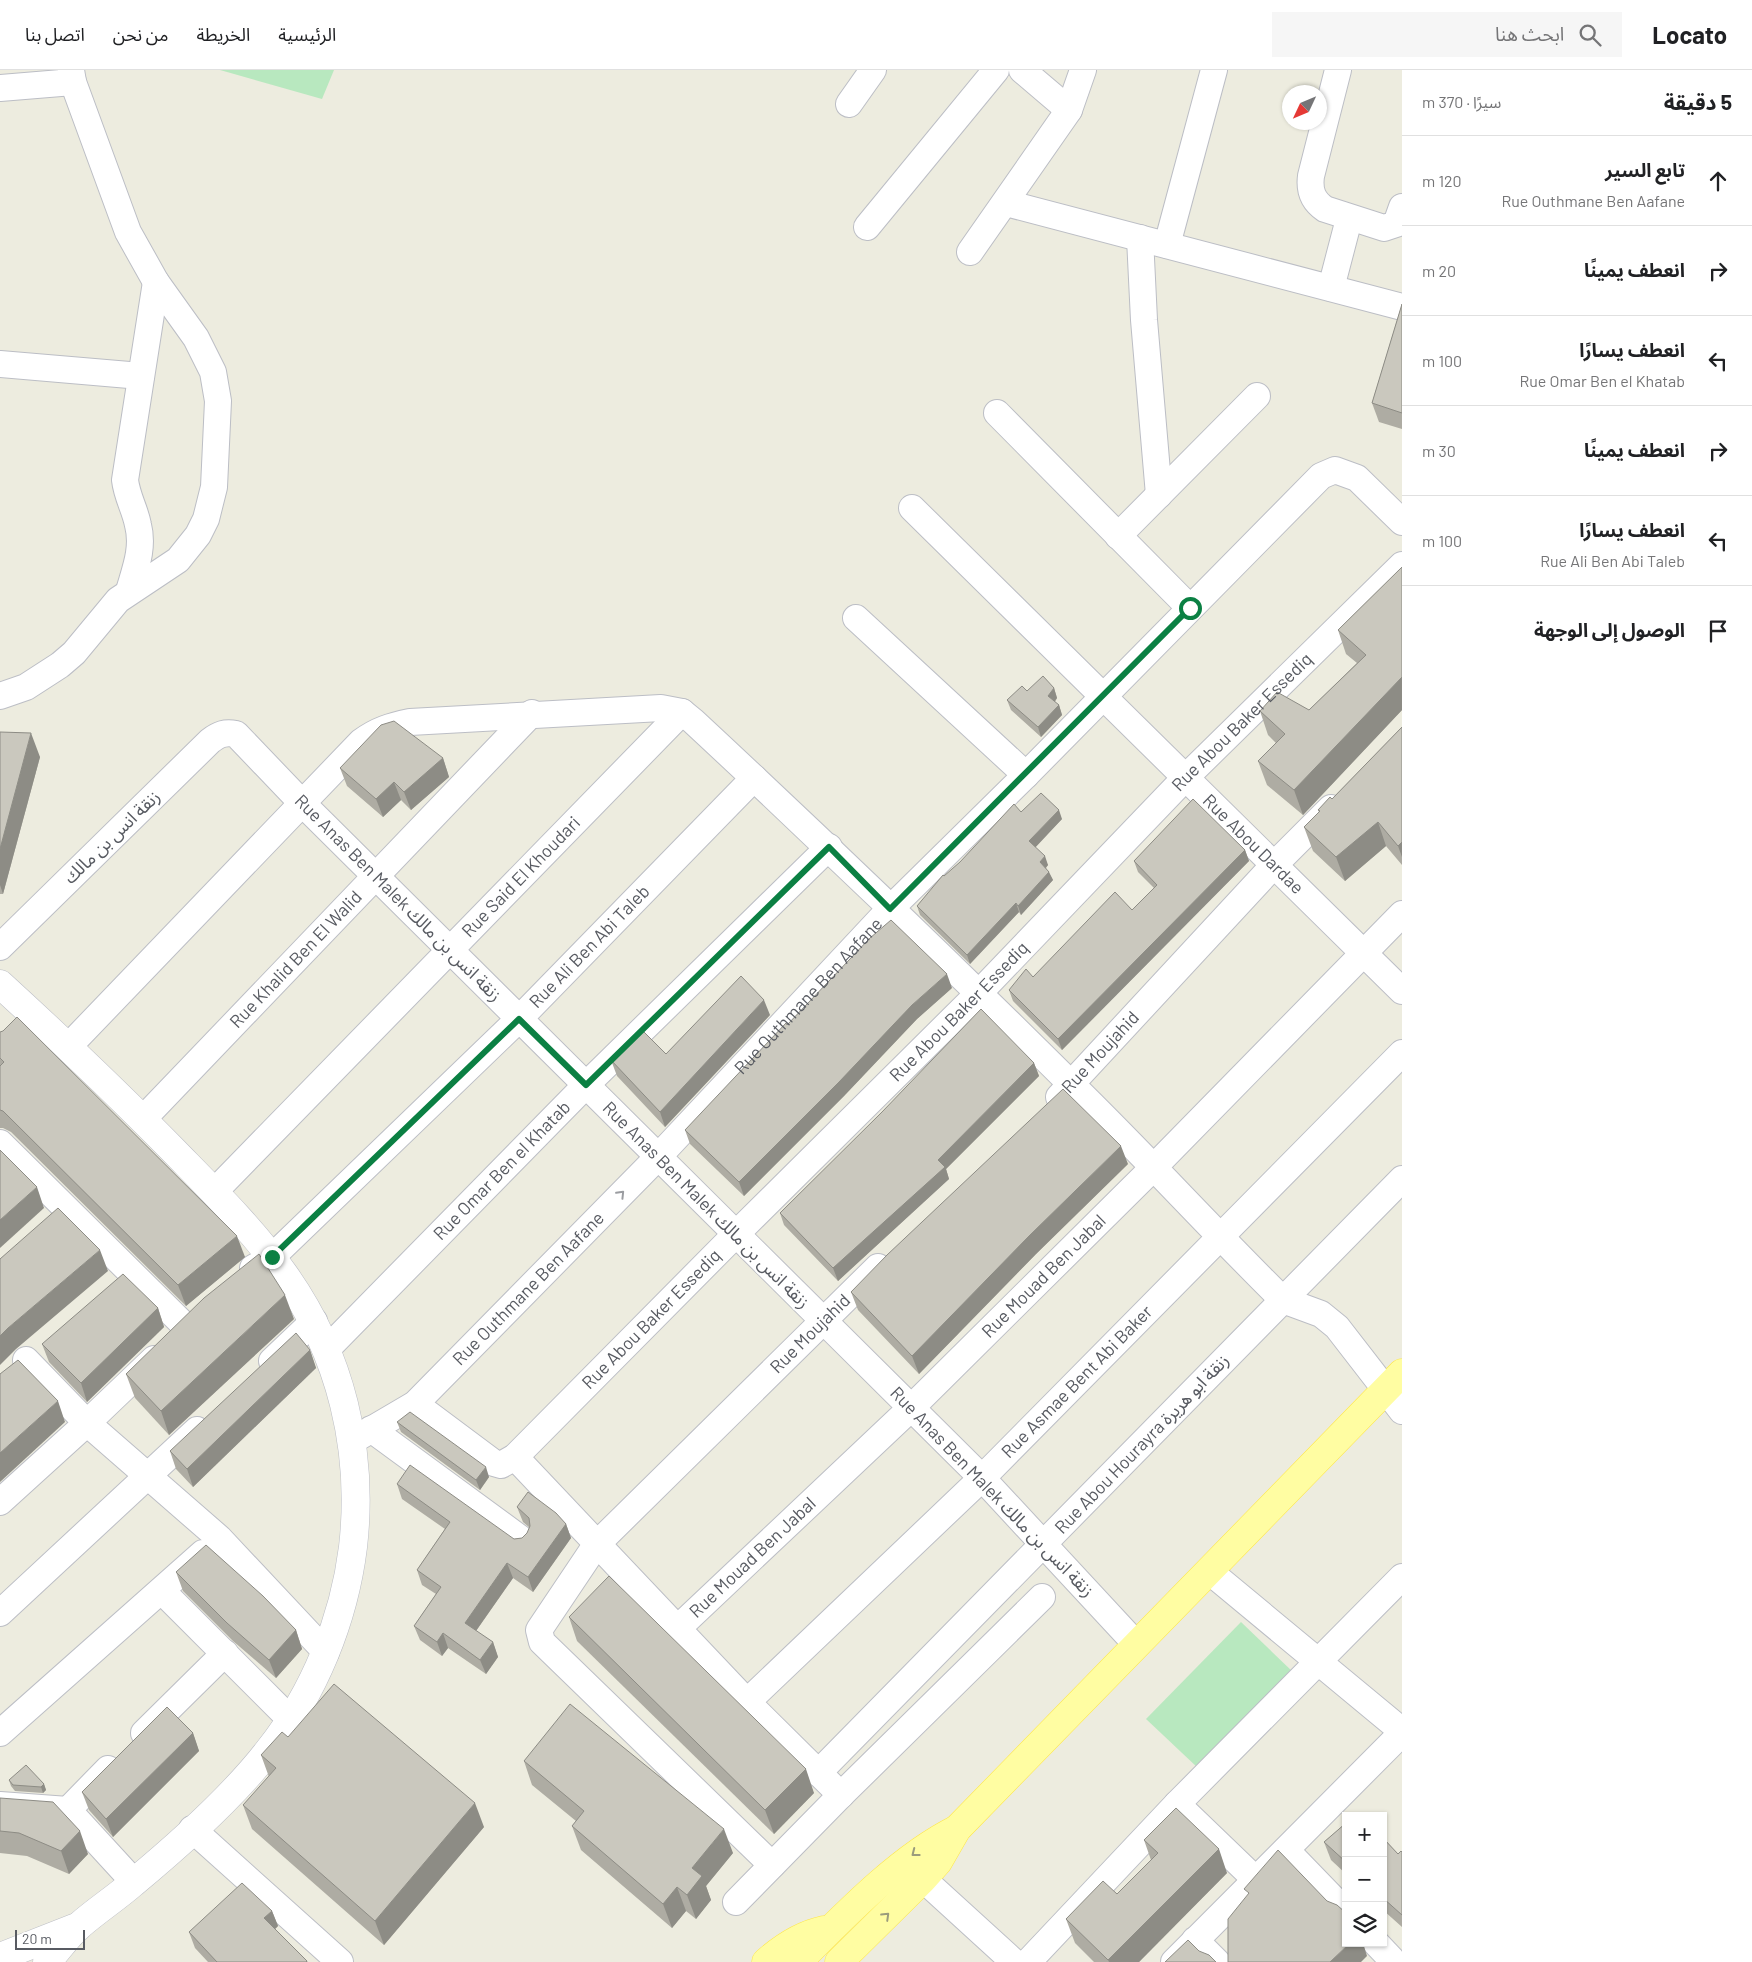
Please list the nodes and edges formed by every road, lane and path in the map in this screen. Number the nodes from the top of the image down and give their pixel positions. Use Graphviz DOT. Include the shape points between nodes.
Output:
graph roads {
  1 [pos="873,70"];
  2 [pos="996,70"];
  3 [pos="1022,70"];
  4 [pos="1083,70"];
  5 [pos="1214,70"];
  6 [pos="1338,70"];
  7 [pos="72,76"];
  8 [pos="0,88"];
  9 [pos="848,104"];
  10 [pos="1069,110"];
  11 [pos="1006,203"];
  12 [pos="1402,207"];
  13 [pos="1349,219"];
  14 [pos="867,227"];
  15 [pos="1140,238"];
  16 [pos="1167,245"];
  17 [pos="970,252"];
  18 [pos="156,282"];
  19 [pos="1331,288"];
  20 [pos="1402,307"];
  21 [pos="0,364"];
  22 [pos="141,376"];
  23 [pos="1257,396"];
  24 [pos="997,414"];
  25 [pos="1159,495"];
  26 [pos="912,508"];
  27 [pos="1402,522"];
  28 [pos="1118,536"];
  29 [pos="1402,565"];
  30 [pos="129,591"];
  31 [pos="1190,608"];
  32 [pos="856,618"];
  33 [pos="1103,695"];
  34 [pos="0,696"];
  35 [pos="682,712"];
  36 [pos="532,713"];
  37 [pos="227,732"];
  38 [pos="1026,775"];
  39 [pos="1186,777"];
  40 [pos="754,778"];
  41 [pos="1348,791"];
  42 [pos="303,804"];
  43 [pos="829,847"];
  44 [pos="1273,866"];
  45 [pos="376,877"];
  46 [pos="890,909"];
  47 [pos="1402,914"];
  48 [pos="0,947"];
  49 [pos="451,951"];
  50 [pos="1364,954"];
  51 [pos="0,984"];
  52 [pos="1402,991"];
  53 [pos="978,994"];
  54 [pos="519,1019"];
  55 [pos="68,1047"];
  56 [pos="1402,1054"];
  57 [pos="1072,1084"];
  58 [pos="586,1085"];
  59 [pos="1044,1111"];
  60 [pos="142,1119"];
  61 [pos="0,1143"];
  62 [pos="658,1157"];
  63 [pos="1153,1168"];
  64 [pos="1402,1179"];
  65 [pos="214,1192"];
  66 [pos="736,1234"];
  67 [pos="1220,1238"];
  68 [pos="894,1252"];
  69 [pos="272,1257"];
  70 [pos="232,1285"];
  71 [pos="1283,1300"];
  72 [pos="822,1320"];
  73 [pos="314,1321"];
  74 [pos="327,1350"];
  75 [pos="256,1375"];
  76 [pos="7,1378"];
  77 [pos="1394,1381"];
  78 [pos="415,1404"];
  79 [pos="911,1408"];
  80 [pos="1402,1411"];
  81 [pos="213,1415"];
  82 [pos="87,1424"];
  83 [pos="362,1435"];
  84 [pos="515,1457"];
  85 [pos="149,1476"];
  86 [pos="982,1478"];
  87 [pos="0,1502"];
  88 [pos="219,1538"];
  89 [pos="521,1539"];
  90 [pos="1044,1544"];
  91 [pos="596,1545"];
  92 [pos="1209,1571"];
  93 [pos="1402,1577"];
  94 [pos="162,1591"];
  95 [pos="1042,1597"];
  96 [pos="0,1613"];
  97 [pos="677,1629"];
  98 [pos="1136,1644"];
  99 [pos="326,1652"];
  100 [pos="225,1653"];
  101 [pos="1318,1662"];
  102 [pos="747,1702"];
  103 [pos="291,1720"];
  104 [pos="1402,1732"];
  105 [pos="0,1733"];
  106 [pos="818,1773"];
  107 [pos="841,1796"];
  108 [pos="1177,1804"];
  109 [pos="0,1805"];
  110 [pos="68,1810"];
  111 [pos="192,1829"];
  112 [pos="957,1829"];
  113 [pos="1286,1850"];
  114 [pos="772,1865"];
  115 [pos="924,1879"];
  116 [pos="1255,1879"];
  117 [pos="134,1882"];
  118 [pos="736,1902"];
  119 [pos="1342,1908"];
  120 [pos="78,1926"];
  121 [pos="833,1929"];
  122 [pos="1195,1940"];
  123 [pos="1380,1947"];
  124 [pos="848,1956"];
  125 [pos="0,1958"];
  126 [pos="1003,1959"];
  127 [pos="48,1962"];
  128 [pos="340,1962"];
  129 [pos="766,1962"];
  130 [pos="798,1962"];
  131 [pos="1028,1962"];
  132 [pos="1174,1962"];
  133 [pos="1217,1962"];
  134 [pos="1394,1962"];
  1 -- 9 [label="street"];
  2 -- 14 [label="street"];
  3 -- 10 [label="street"];
  4 -- 10 [label="street"];
  5 -- 16 [label="street"];
  6 -- 13 [label="street" via="1310,185 1318,204"];
  7 -- 8 [label="street"];
  7 -- 18 [label="street" via="117,206"];
  10 -- 11 [label="street"];
  11 -- 15 [label="street"];
  11 -- 17 [label="street"];
  12 -- 13 [label="street" via="1398,222 1387,228"];
  13 -- 19 [label="street"];
  15 -- 16 [label="street"];
  15 -- 25 [label="street"];
  16 -- 19 [label="street"];
  18 -- 22 [label="street"];
  18 -- 30 [label="street" via="196,338 213,372 218,401 214,487 206,519 189,548 164,570"];
  19 -- 20 [label="street"];
  21 -- 22 [label="street"];
  22 -- 30 [label="street" via="125,480 140,538 140,552"];
  23 -- 25 [label="street"];
  24 -- 28 [label="street"];
  25 -- 28 [label="street"];
  26 -- 33 [label="street, Rue Abou Dardae"];
  27 -- 31 [label="street, Rue Outhmane Ben Aafane" via="1357,478 1335,470 1321,476"];
  28 -- 31 [label="street"];
  29 -- 39 [label="street, Rue Abou Baker Essediq"];
  30 -- 34 [label="street" via="106,612 74,653 60,665 26,687"];
  31 -- 33 [label="street, Rue Outhmane Ben Aafane"];
  32 -- 38 [label="street"];
  33 -- 38 [label="street, Rue Outhmane Ben Aafane"];
  33 -- 39 [label="street, Rue Abou Dardae"];
  35 -- 36 [label="street" via="661,708"];
  35 -- 40 [label="street"];
  35 -- 49 [label="street, Rue Said El Khoudari"];
  36 -- 42 [label="street" via="388,726 361,742"];
  36 -- 45 [label="street, Rue Khalid Ben El Walid"];
  37 -- 42 [label="street, Rue Anas Ben Malek زنقة انس بن مالك" via="236,734"];
  37 -- 48 [label="street, زنقة انس بن مالك" via="210,741"];
  38 -- 46 [label="street, Rue Outhmane Ben Aafane"];
  39 -- 44 [label="street, Rue Abou Dardae"];
  39 -- 53 [label="street, Rue Abou Baker Essediq"];
  40 -- 43 [label="street"];
  40 -- 54 [label="street, Rue Ali Ben Abi Taleb"];
  41 -- 44 [label="street, Rue Moujahid"];
  42 -- 45 [label="street, Rue Anas Ben Malek زنقة انس بن مالك"];
  42 -- 55 [label="street"];
  43 -- 46 [label="street"];
  43 -- 58 [label="street, Rue Omar Ben el Khatab"];
  44 -- 50 [label="street, Rue Abou Dardae"];
  44 -- 57 [label="street, Rue Moujahid"];
  45 -- 49 [label="street, Rue Anas Ben Malek زنقة انس بن مالك"];
  45 -- 60 [label="street, Rue Khalid Ben El Walid"];
  46 -- 53 [label="street"];
  46 -- 62 [label="street, Rue Outhmane Ben Aafane"];
  47 -- 50 [label="street, Rue Mouad Ben Jabal"];
  49 -- 54 [label="street, Rue Anas Ben Malek زنقة انس بن مالك"];
  49 -- 65 [label="street, Rue Said El Khoudari"];
  50 -- 52 [label="street, Rue Abou Dardae"];
  50 -- 63 [label="street, Rue Mouad Ben Jabal"];
  51 -- 55 [label="street" via="21,1021"];
  53 -- 57 [label="street"];
  53 -- 66 [label="street, Rue Abou Baker Essediq"];
  54 -- 58 [label="street, Rue Anas Ben Malek زنقة انس بن مالك"];
  54 -- 69 [label="street, Rue Ali Ben Abi Taleb"];
  55 -- 60 [label="street"];
  56 -- 67 [label="street, Rue Asmae Bent Abi Baker"];
  57 -- 59 [label="street, Rue Moujahid"];
  57 -- 63 [label="street"];
  58 -- 62 [label="street, Rue Anas Ben Malek زنقة انس بن مالك"];
  58 -- 74 [label="street, Rue Omar Ben el Khatab"];
  60 -- 65 [label="street"];
  61 -- 82 [label="street" via="59,1215 123,1279 194,1321"];
  62 -- 66 [label="street, Rue Anas Ben Malek زنقة انس بن مالك"];
  78 -- 62 [label="street, Rue Outhmane Ben Aafane, one-way"];
  63 -- 67 [label="street"];
  63 -- 79 [label="street, Rue Mouad Ben Jabal"];
  64 -- 71 [label="street, Rue Abou Hourayra زنقة ابو هريرة"];
  65 -- 69 [label="street"];
  66 -- 72 [label="street, Rue Anas Ben Malek زنقة انس بن مالك"];
  66 -- 84 [label="street, Rue Abou Baker Essediq"];
  67 -- 71 [label="street"];
  67 -- 86 [label="street, Rue Asmae Bent Abi Baker"];
  68 -- 72 [label="street, Rue Moujahid"];
  69 -- 70 [label="street, Rue Ali Ben Abi Taleb"];
  69 -- 73 [label="street"];
  71 -- 77 [label="street" via="1320,1314"];
  71 -- 90 [label="street, Rue Abou Hourayra زنقة ابو هريرة"];
  72 -- 79 [label="street, Rue Anas Ben Malek زنقة انس بن مالك"];
  72 -- 91 [label="street, Rue Moujahid"];
  73 -- 74 [label="street"];
  73 -- 75 [label="street"];
  74 -- 83 [label="street"];
  76 -- 82 [label="street" via="34,1354"];
  77 -- 80 [label="street"];
  77 -- 92 [label="main road"];
  78 -- 83 [label="street, Rue Outhmane Ben Aafane"];
  78 -- 84 [label="street" via="494,1463 501,1465"];
  79 -- 86 [label="street, Rue Anas Ben Malek زنقة انس بن مالك"];
  79 -- 97 [label="street, Rue Mouad Ben Jabal"];
  81 -- 85 [label="street"];
  82 -- 85 [label="street"];
  82 -- 87 [label="street"];
  83 -- 89 [label="street"];
  83 -- 99 [label="street" via="352,1555 345,1593"];
  84 -- 91 [label="street"];
  85 -- 88 [label="street"];
  85 -- 96 [label="street"];
  86 -- 90 [label="street, Rue Anas Ben Malek زنقة انس بن مالك"];
  86 -- 102 [label="street, Rue Asmae Bent Abi Baker"];
  88 -- 94 [label="street"];
  88 -- 99 [label="street"];
  90 -- 98 [label="street, Rue Anas Ben Malek زنقة انس بن مالك"];
  90 -- 106 [label="street, Rue Abou Hourayra زنقة ابو هريرة"];
  91 -- 97 [label="street"];
  91 -- 114 [label="street, Rue Moujahid" via="541,1625 540,1638"];
  92 -- 98 [label="main road"];
  92 -- 101 [label="street"];
  93 -- 101 [label="street"];
  94 -- 100 [label="street"];
  94 -- 105 [label="street"];
  95 -- 107 [label="street"];
  97 -- 102 [label="street"];
  98 -- 112 [label="main road"];
  99 -- 103 [label="street"];
  100 -- 103 [label="street"];
  100 -- 110 [label="street"];
  101 -- 104 [label="street"];
  101 -- 108 [label="street"];
  102 -- 106 [label="street"];
  103 -- 111 [label="street" via="245,1778"];
  104 -- 113 [label="street"];
  106 -- 107 [label="street"];
  107 -- 114 [label="street"];
  108 -- 116 [label="street"];
  108 -- 131 [label="street"];
  109 -- 110 [label="street"];
  110 -- 117 [label="street"];
  111 -- 117 [label="street"];
  111 -- 128 [label="street"];
  112 -- 115 [label="main road"];
  112 -- 121 [label="main road, one-way" via="913,1854"];
  113 -- 116 [label="street"];
  113 -- 119 [label="street"];
  114 -- 118 [label="street"];
  124 -- 115 [label="main road, one-way"];
  115 -- 126 [label="street"];
  116 -- 122 [label="street"];
  117 -- 120 [label="street"];
  120 -- 125 [label="street"];
  120 -- 127 [label="street"];
  121 -- 129 [label="main road" via="798,1938"];
  121 -- 130 [label="main road"];
  122 -- 132 [label="street"];
  122 -- 133 [label="street"];
  123 -- 134 [label="street"];
}
